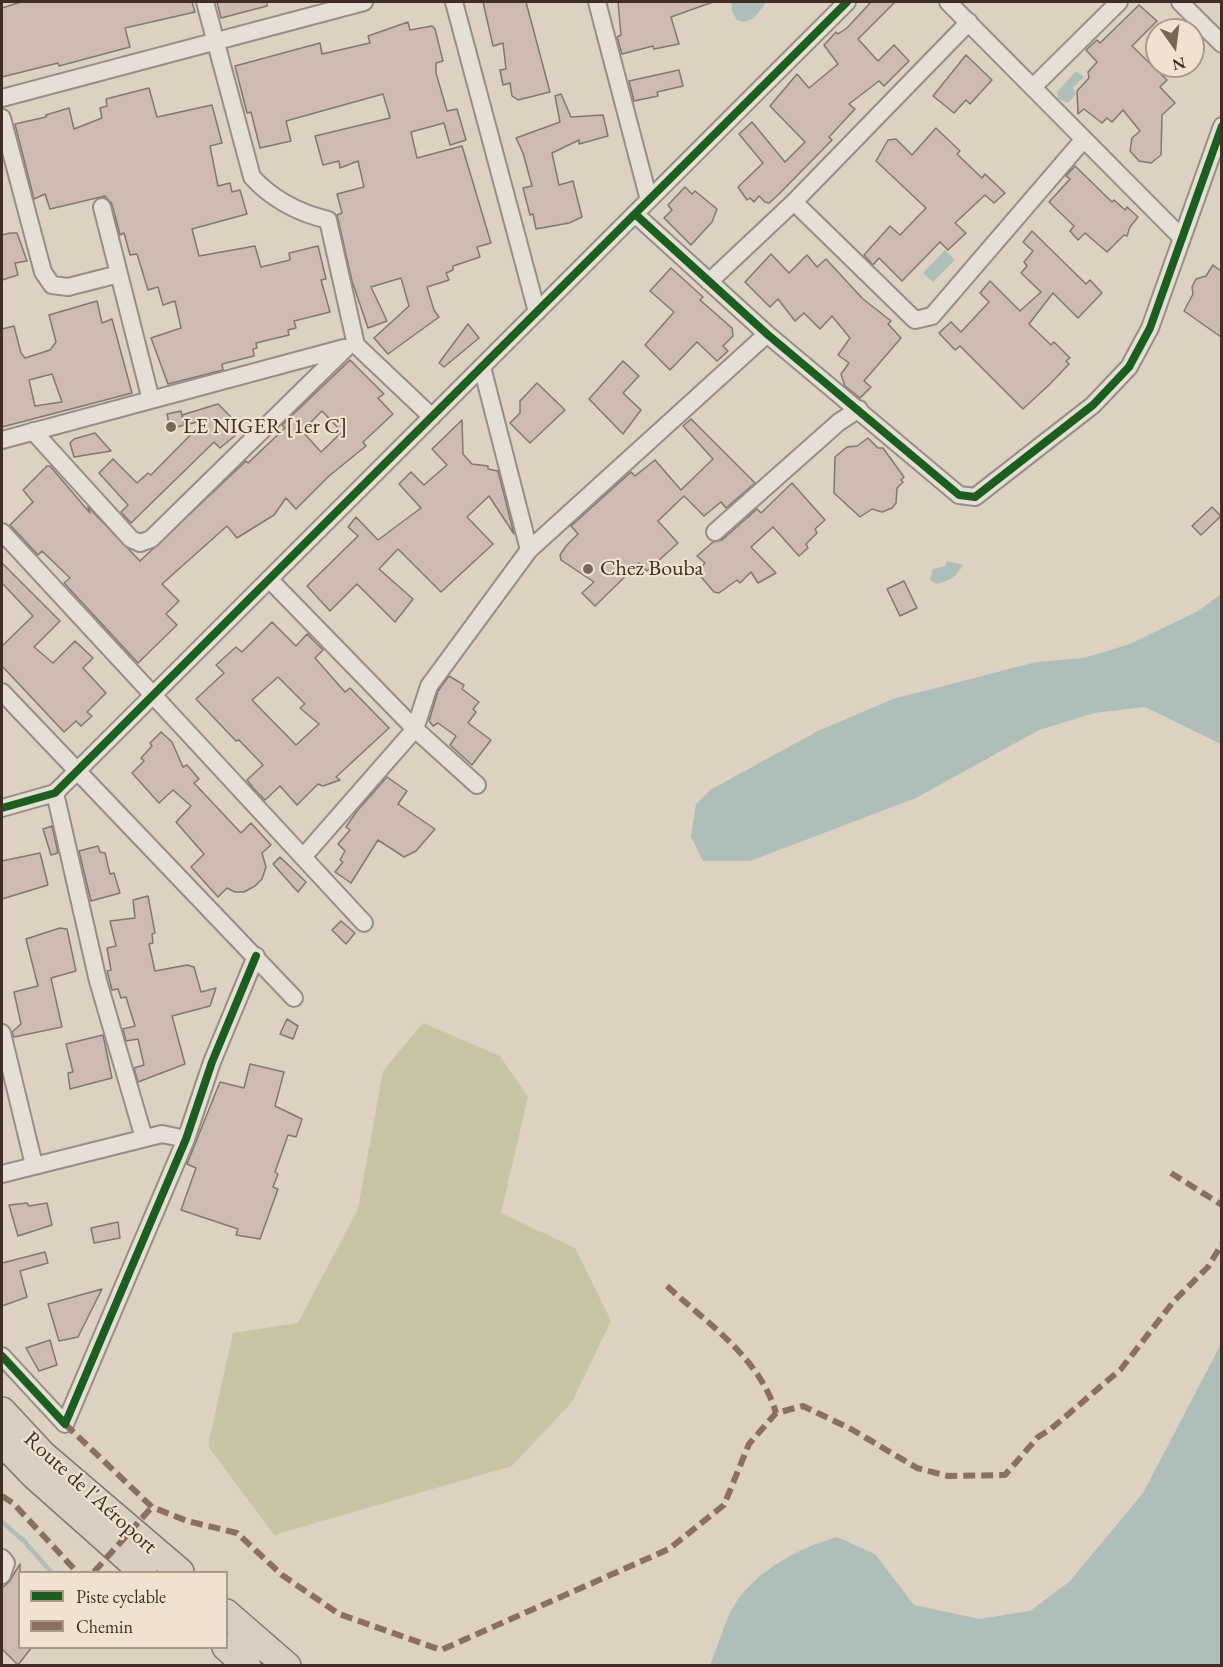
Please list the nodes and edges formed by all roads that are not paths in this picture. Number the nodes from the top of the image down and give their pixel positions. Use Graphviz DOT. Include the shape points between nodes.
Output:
graph roads {
  1 [pos="205,2"];
  2 [pos="364,2"];
  3 [pos="454,2"];
  4 [pos="597,2"];
  5 [pos="847,2"];
  6 [pos="948,2"];
  7 [pos="1119,2"];
  8 [pos="1180,2"];
  9 [pos="969,22"];
  10 [pos="216,42"];
  11 [pos="1221,44"];
  12 [pos="1033,87"];
  13 [pos="2,98"];
  14 [pos="2,118"];
  15 [pos="1221,126"];
  16 [pos="1084,139"];
  17 [pos="649,200"];
  18 [pos="794,202"];
  19 [pos="102,207"];
  20 [pos="634,214"];
  21 [pos="1180,236"];
  22 [pos="119,274"];
  23 [pos="709,282"];
  24 [pos="537,312"];
  25 [pos="766,334"];
  26 [pos="351,346"];
  27 [pos="482,367"];
  28 [pos="151,400"];
  29 [pos="860,409"];
  30 [pos="432,417"];
  31 [pos="33,431"];
  32 [pos="2,440"];
  33 [pos="2,532"];
  34 [pos="715,532"];
  35 [pos="529,550"];
  36 [pos="269,579"];
  37 [pos="2,692"];
  38 [pos="153,695"];
  39 [pos="415,729"];
  40 [pos="78,771"];
  41 [pos="477,785"];
  42 [pos="55,793"];
  43 [pos="2,808"];
  44 [pos="303,857"];
  45 [pos="364,923"];
  46 [pos="255,956"];
  47 [pos="294,998"];
  48 [pos="2,1033"];
  49 [pos="144,1138"];
  50 [pos="186,1139"];
  51 [pos="34,1165"];
  52 [pos="2,1174"];
  53 [pos="2,1356"];
  54 [pos="2,1411"];
  55 [pos="2,1442"];
  56 [pos="2,1557"];
  57 [pos="142,1571"];
  58 [pos="179,1571"];
  59 [pos="2,1575"];
  60 [pos="228,1615"];
  61 [pos="228,1649"];
  62 [pos="247,1665"];
  63 [pos="287,1665"];
  1 -- 10 [label="street"];
  2 -- 10 [label="street"];
  3 -- 24 [label="street"];
  4 -- 17 [label="street"];
  5 -- 17 [label="street"];
  6 -- 9 [label="street"];
  7 -- 12 [label="street"];
  8 -- 11 [label="street"];
  9 -- 12 [label="street"];
  9 -- 18 [label="street"];
  10 -- 13 [label="street"];
  10 -- 26 [label="street" via="252,177 266,192 304,214 328,220"];
  12 -- 16 [label="street"];
  14 -- 22 [label="street" via="42,272 52,285 68,287"];
  15 -- 21 [label="street"];
  16 -- 18 [label="street" via="932,316 924,320 915,320"];
  16 -- 21 [label="street"];
  17 -- 20 [label="street"];
  18 -- 23 [label="street"];
  19 -- 22 [label="street"];
  20 -- 23 [label="street"];
  20 -- 24 [label="street"];
  21 -- 29 [label="street" via="1150,328 1129,367 1093,405 975,497 959,495"];
  22 -- 28 [label="street"];
  23 -- 25 [label="street"];
  24 -- 27 [label="street"];
  25 -- 29 [label="street"];
  25 -- 35 [label="street"];
  26 -- 28 [label="street"];
  26 -- 30 [label="street"];
  26 -- 31 [label="street" via="151,539 140,543 131,539"];
  27 -- 30 [label="street"];
  27 -- 35 [label="street"];
  28 -- 31 [label="street"];
  29 -- 34 [label="street" via="839,422"];
  30 -- 36 [label="street"];
  31 -- 32 [label="street"];
  33 -- 38 [label="street"];
  35 -- 39 [label="street" via="429,686"];
  36 -- 38 [label="street"];
  36 -- 39 [label="street"];
  37 -- 40 [label="street"];
  38 -- 40 [label="street"];
  38 -- 44 [label="street"];
  39 -- 41 [label="street"];
  39 -- 44 [label="street"];
  40 -- 42 [label="street"];
  40 -- 46 [label="street"];
  42 -- 43 [label="street"];
  42 -- 49 [label="street" via="98,981"];
  44 -- 45 [label="street"];
  46 -- 47 [label="street"];
  46 -- 50 [label="street"];
  48 -- 51 [label="street"];
  49 -- 50 [label="street" via="162,1134"];
  49 -- 51 [label="street"];
  50 -- 53 [label="street" via="65,1424"];
  51 -- 52 [label="street"];
  54 -- 58 [label="highway, Route de l'Aéroport" via="43,1455"];
  55 -- 57 [label="highway, Route de l'Aéroport"];
  56 -- 59 [label="street" via="6,1563"];
  60 -- 63 [label="highway"];
  61 -- 62 [label="highway"];
}
